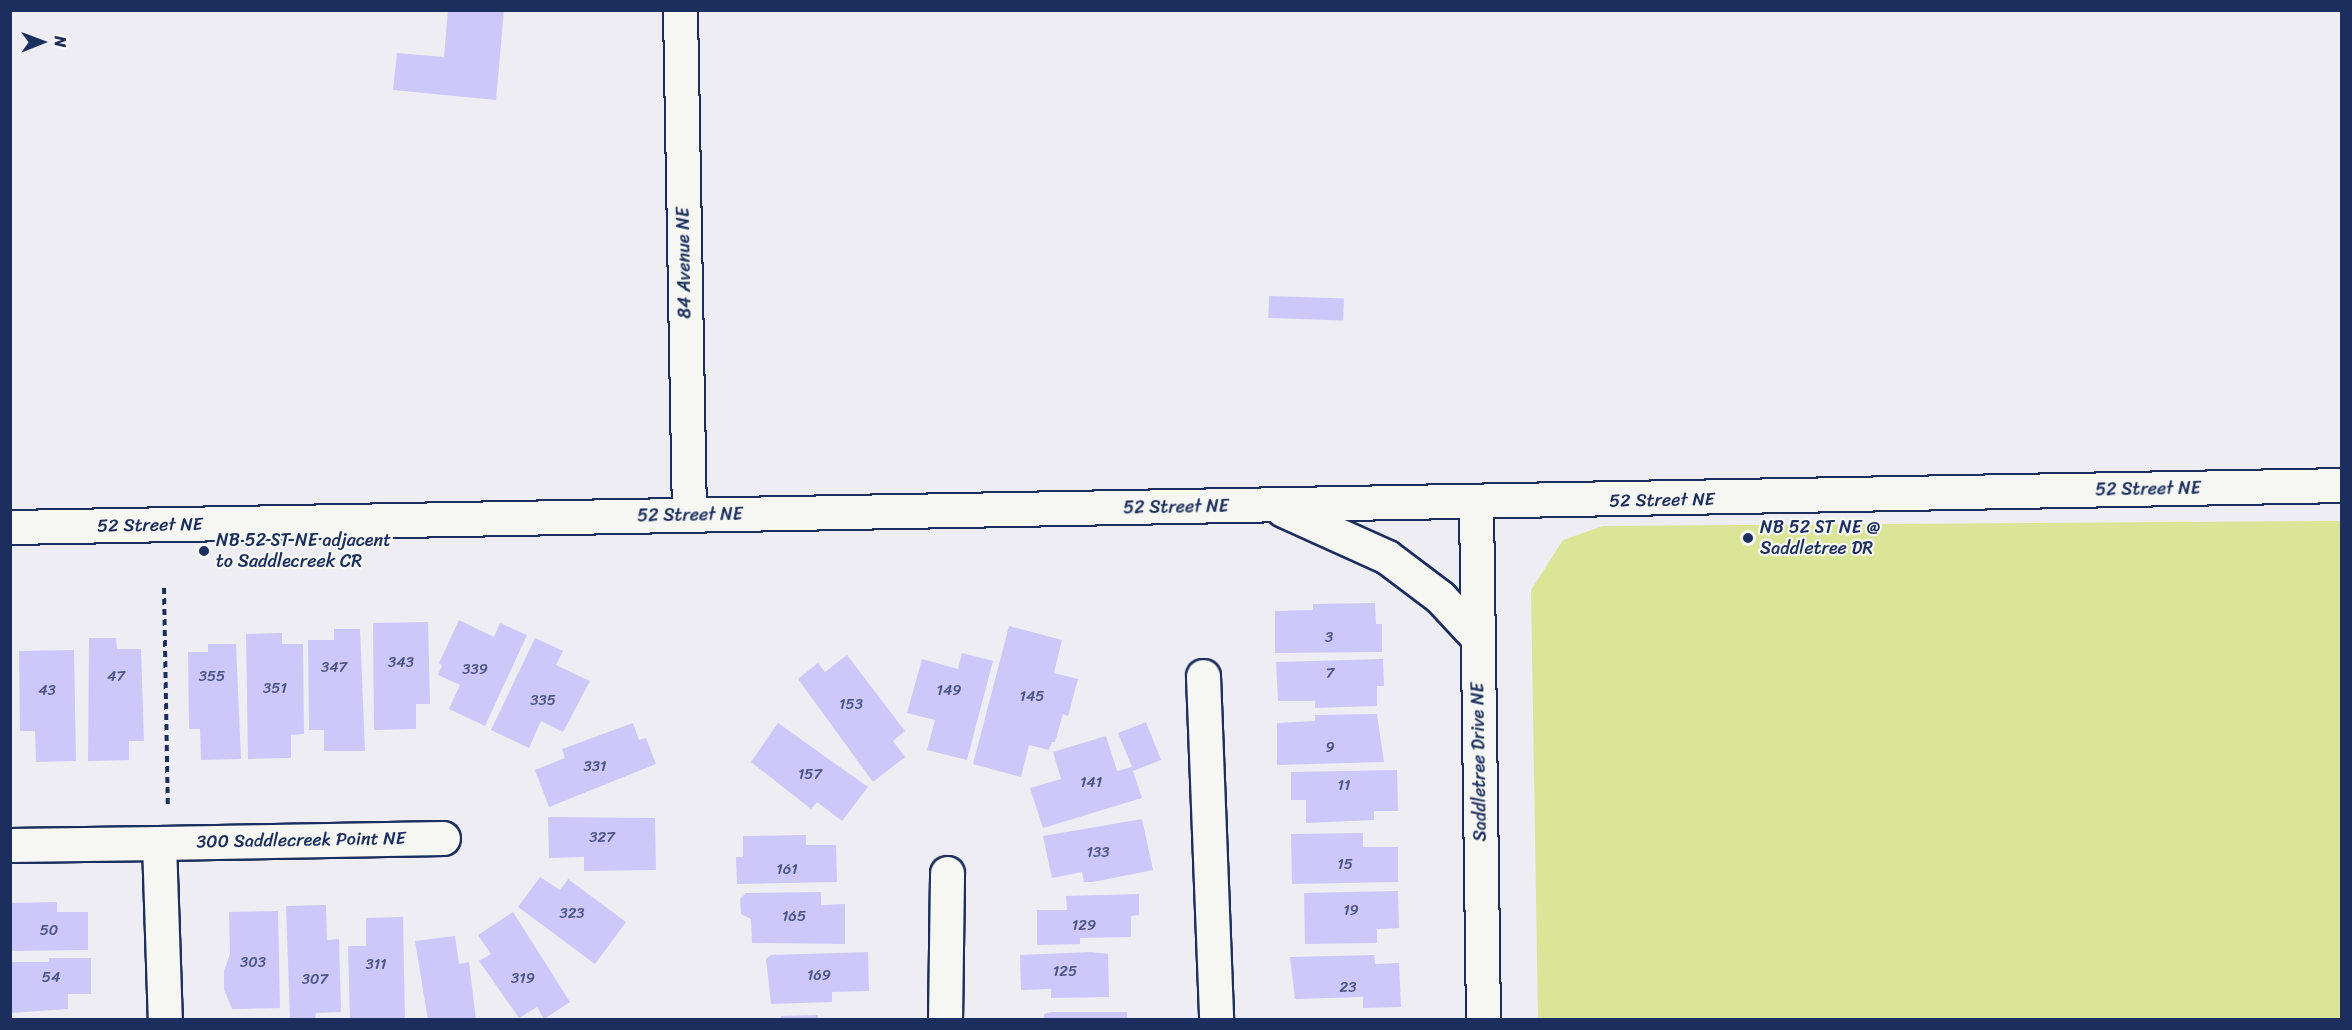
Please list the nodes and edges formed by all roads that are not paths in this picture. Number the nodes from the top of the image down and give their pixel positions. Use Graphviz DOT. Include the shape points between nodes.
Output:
graph roads {
  1 [pos="680,10"];
  2 [pos="2342,485"];
  3 [pos="1476,504"];
  4 [pos="1274,505"];
  5 [pos="689,515"];
  6 [pos="10,527"];
  7 [pos="1477,637"];
  8 [pos="1203,676"];
  9 [pos="443,838"];
  10 [pos="159,843"];
  11 [pos="10,844"];
  12 [pos="947,873"];
  13 [pos="165,1020"];
  14 [pos="945,1020"];
  15 [pos="1216,1020"];
  16 [pos="1483,1020"];
  1 -- 5 [label="street, 84 Avenue NE"];
  2 -- 3 [label="street, 52 Street NE"];
  3 -- 4 [label="street, 52 Street NE"];
  3 -- 7 [label="street, Saddletree Drive NE"];
  4 -- 5 [label="street, 52 Street NE"];
  4 -- 7 [label="street" via="1386,557 1440,597"];
  5 -- 6 [label="street, 52 Street NE"];
  7 -- 16 [label="street, Saddletree Drive NE"];
  8 -- 15 [label="street"];
  9 -- 10 [label="street, 300 Saddlecreek Point NE"];
  10 -- 11 [label="street, 300 Saddlecreek Point NE"];
  10 -- 13 [label="street"];
  12 -- 14 [label="street"];
}
